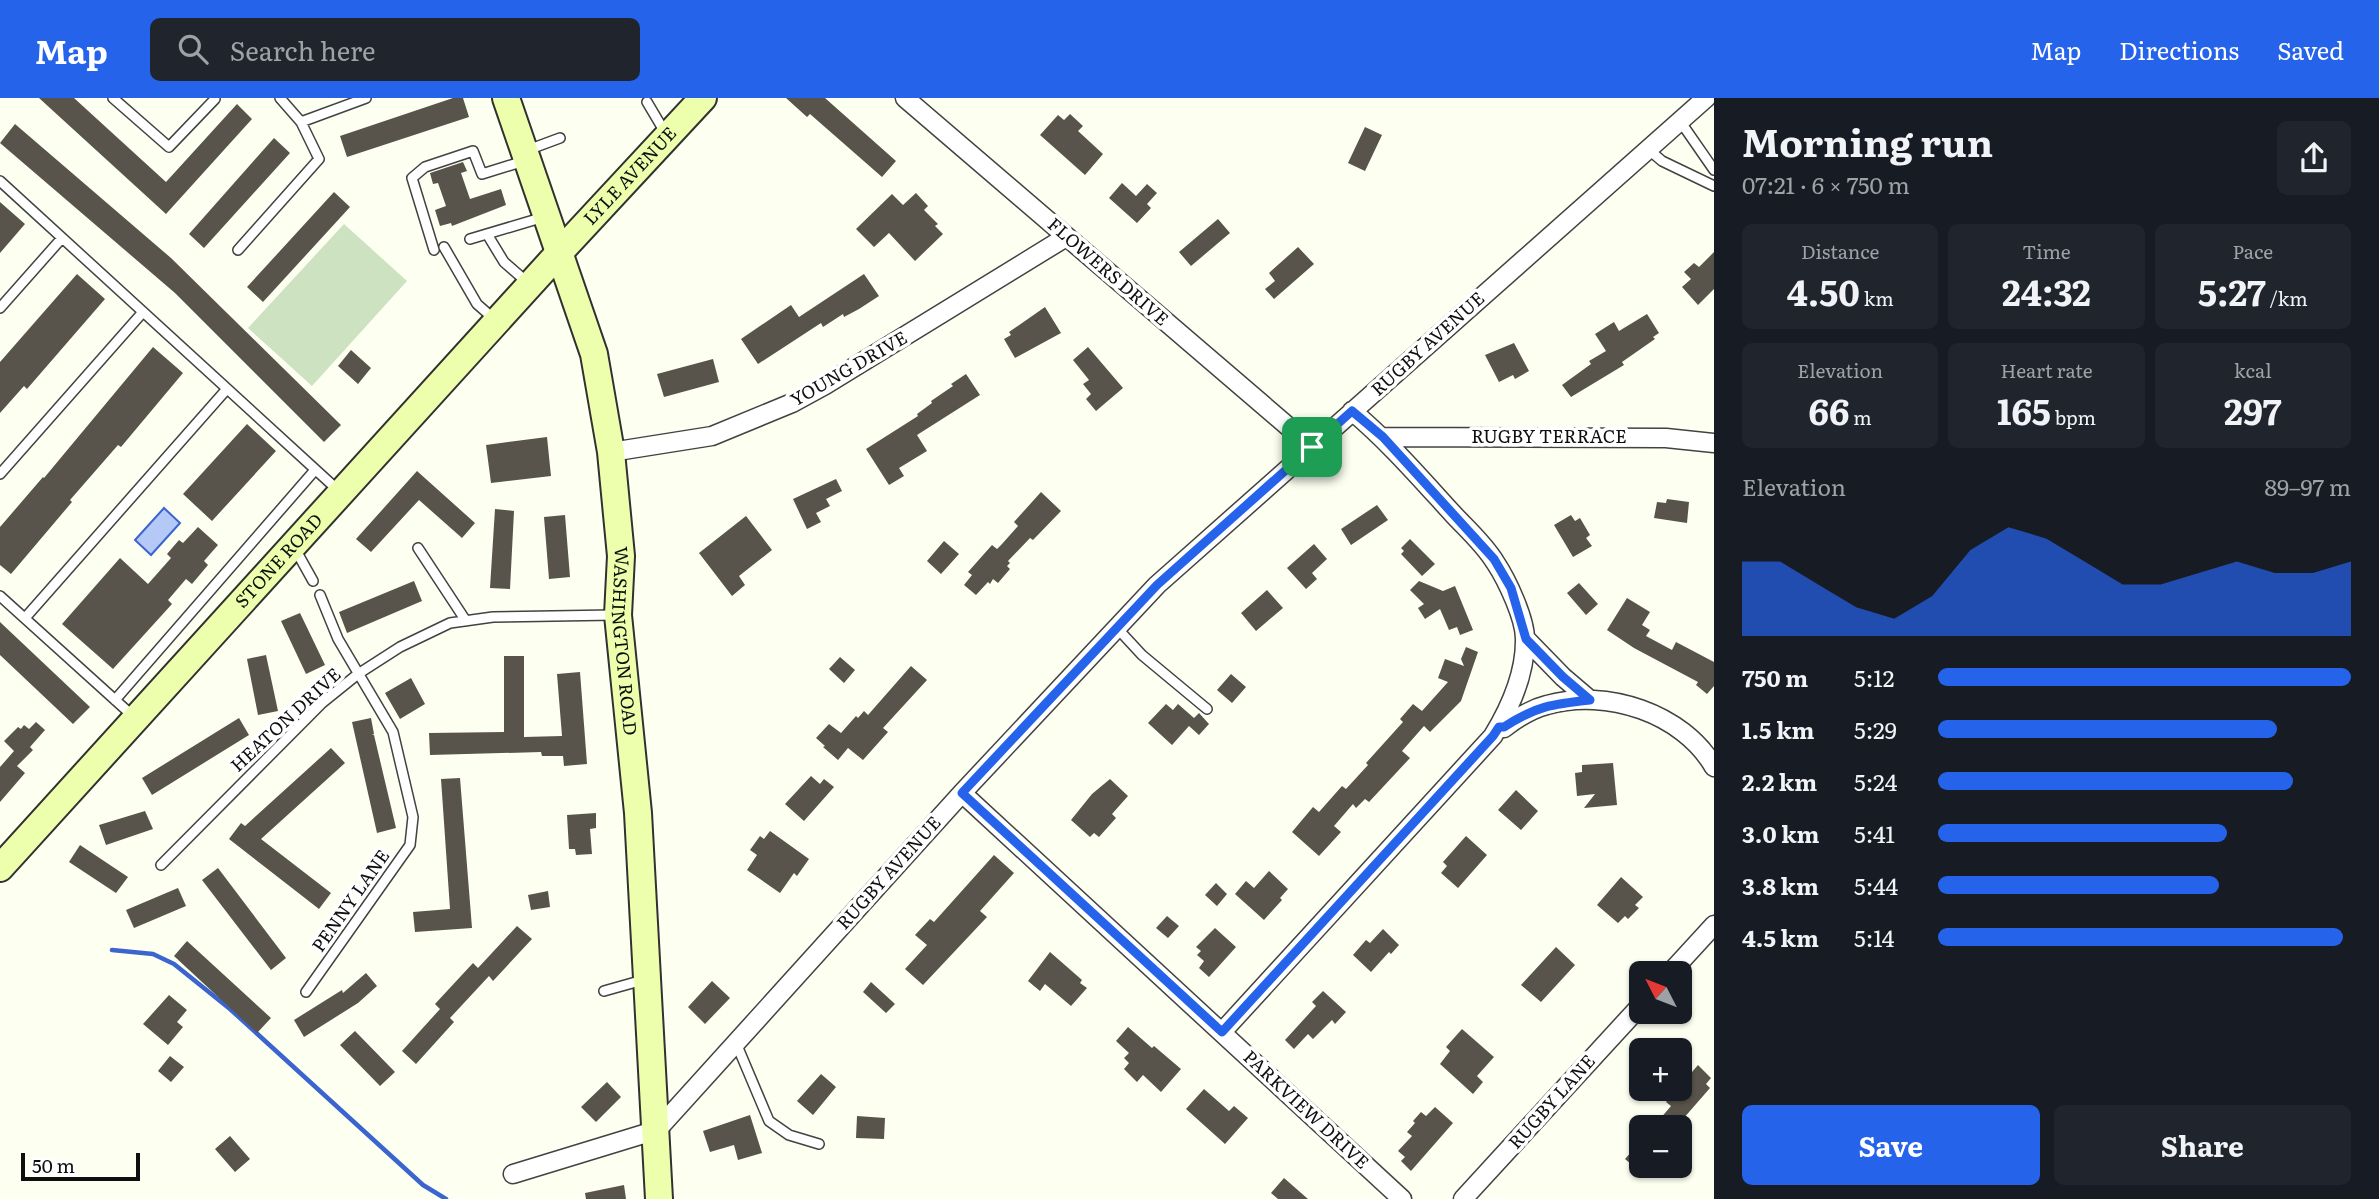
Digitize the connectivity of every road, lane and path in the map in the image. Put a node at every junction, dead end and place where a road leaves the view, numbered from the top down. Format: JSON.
{"nodes":[{"id":1,"x":113,"y":98,"type":"edge"},
{"id":2,"x":280,"y":98,"type":"edge"},
{"id":3,"x":366,"y":98,"type":"edge"},
{"id":4,"x":506,"y":98,"type":"edge"},
{"id":5,"x":703,"y":98,"type":"edge"},
{"id":6,"x":905,"y":98,"type":"edge"},
{"id":7,"x":1706,"y":98,"type":"edge"},
{"id":8,"x":215,"y":99,"type":"edge"},
{"id":9,"x":647,"y":102,"type":"dead end"},
{"id":10,"x":301,"y":121,"type":"junction"},
{"id":11,"x":1679,"y":121,"type":"junction"},
{"id":12,"x":667,"y":136,"type":"junction"},
{"id":13,"x":559,"y":138,"type":"dead end"},
{"id":14,"x":1648,"y":149,"type":"junction"},
{"id":15,"x":525,"y":156,"type":"junction"},
{"id":16,"x":1714,"y":170,"type":"edge"},
{"id":17,"x":0,"y":181,"type":"edge"},
{"id":18,"x":1714,"y":186,"type":"edge"},
{"id":19,"x":545,"y":217,"type":"junction"},
{"id":20,"x":487,"y":234,"type":"junction"},
{"id":21,"x":1066,"y":237,"type":"junction"},
{"id":22,"x":62,"y":238,"type":"junction"},
{"id":23,"x":470,"y":239,"type":"dead end"},
{"id":24,"x":444,"y":247,"type":"dead end"},
{"id":25,"x":238,"y":250,"type":"dead end"},
{"id":26,"x":434,"y":250,"type":"dead end"},
{"id":27,"x":558,"y":254,"type":"junction"},
{"id":28,"x":530,"y":284,"type":"junction"},
{"id":29,"x":0,"y":308,"type":"edge"},
{"id":30,"x":143,"y":312,"type":"junction"},
{"id":31,"x":496,"y":321,"type":"junction"},
{"id":32,"x":226,"y":390,"type":"junction"},
{"id":33,"x":1352,"y":411,"type":"junction"},
{"id":34,"x":1383,"y":437,"type":"junction"},
{"id":35,"x":1714,"y":443,"type":"edge"},
{"id":36,"x":1312,"y":447,"type":"junction"},
{"id":37,"x":611,"y":452,"type":"junction"},
{"id":38,"x":315,"y":470,"type":"junction"},
{"id":39,"x":0,"y":474,"type":"edge"},
{"id":40,"x":341,"y":493,"type":"junction"},
{"id":41,"x":293,"y":545,"type":"junction"},
{"id":42,"x":418,"y":548,"type":"dead end"},
{"id":43,"x":313,"y":582,"type":"dead end"},
{"id":44,"x":320,"y":595,"type":"dead end"},
{"id":45,"x":0,"y":596,"type":"edge"},
{"id":46,"x":618,"y":615,"type":"junction"},
{"id":47,"x":25,"y":618,"type":"junction"},
{"id":48,"x":466,"y":621,"type":"junction"},
{"id":49,"x":1117,"y":628,"type":"junction"},
{"id":50,"x":1526,"y":639,"type":"junction"},
{"id":51,"x":358,"y":674,"type":"junction"},
{"id":52,"x":115,"y":700,"type":"junction"},
{"id":53,"x":1590,"y":700,"type":"junction"},
{"id":54,"x":1207,"y":709,"type":"dead end"},
{"id":55,"x":136,"y":719,"type":"junction"},
{"id":56,"x":1499,"y":727,"type":"junction"},
{"id":57,"x":1714,"y":767,"type":"edge"},
{"id":58,"x":962,"y":793,"type":"junction"},
{"id":59,"x":161,"y":865,"type":"dead end"},
{"id":60,"x":0,"y":868,"type":"edge"},
{"id":61,"x":1714,"y":925,"type":"edge"},
{"id":62,"x":1681,"y":961,"type":"edge"},
{"id":63,"x":646,"y":979,"type":"junction"},
{"id":64,"x":604,"y":990,"type":"dead end"},
{"id":65,"x":306,"y":992,"type":"dead end"},
{"id":66,"x":1629,"y":1018,"type":"edge"},
{"id":67,"x":1222,"y":1032,"type":"junction"},
{"id":68,"x":736,"y":1043,"type":"junction"},
{"id":69,"x":657,"y":1130,"type":"junction"},
{"id":70,"x":819,"y":1144,"type":"dead end"},
{"id":71,"x":513,"y":1174,"type":"dead end"},
{"id":72,"x":660,"y":1199,"type":"edge"},
{"id":73,"x":1402,"y":1199,"type":"edge"},
{"id":74,"x":1464,"y":1199,"type":"edge"}],
"edges":[{"from":1,"to":8,"type":"lane"},
{"from":2,"to":10,"type":"lane"},
{"from":3,"to":10,"type":"lane"},
{"from":4,"to":15,"type":"street","name":"WASHINGTON ROAD"},
{"from":5,"to":12,"type":"street","name":"LYLE AVENUE"},
{"from":6,"to":21,"type":"street","name":"FLOWERS DRIVE"},
{"from":7,"to":11,"type":"street","name":"RUGBY AVENUE"},
{"from":9,"to":12,"type":"lane"},
{"from":10,"to":25,"type":"lane"},
{"from":11,"to":14,"type":"street","name":"RUGBY AVENUE"},
{"from":11,"to":16,"type":"lane"},
{"from":12,"to":27,"type":"street","name":"LYLE AVENUE"},
{"from":13,"to":15,"type":"lane"},
{"from":14,"to":18,"type":"lane"},
{"from":14,"to":33,"type":"street","name":"RUGBY AVENUE"},
{"from":15,"to":19,"type":"street","name":"WASHINGTON ROAD"},
{"from":15,"to":26,"type":"lane"},
{"from":17,"to":22,"type":"lane"},
{"from":19,"to":20,"type":"lane"},
{"from":19,"to":27,"type":"street","name":"WASHINGTON ROAD"},
{"from":20,"to":23,"type":"lane"},
{"from":20,"to":28,"type":"lane"},
{"from":21,"to":36,"type":"street","name":"FLOWERS DRIVE"},
{"from":21,"to":37,"type":"street","name":"YOUNG DRIVE"},
{"from":22,"to":29,"type":"lane"},
{"from":22,"to":30,"type":"lane"},
{"from":24,"to":31,"type":"lane"},
{"from":27,"to":28,"type":"street","name":"STONE ROAD"},
{"from":27,"to":37,"type":"street","name":"WASHINGTON ROAD"},
{"from":28,"to":31,"type":"street","name":"STONE ROAD"},
{"from":30,"to":32,"type":"lane"},
{"from":30,"to":39,"type":"lane"},
{"from":31,"to":40,"type":"street","name":"STONE ROAD"},
{"from":32,"to":38,"type":"lane"},
{"from":32,"to":47,"type":"lane"},
{"from":33,"to":34,"type":"street"},
{"from":33,"to":36,"type":"street","name":"RUGBY AVENUE"},
{"from":34,"to":35,"type":"street","name":"RUGBY TERRACE"},
{"from":34,"to":50,"type":"street"},
{"from":36,"to":49,"type":"street","name":"RUGBY AVENUE"},
{"from":37,"to":46,"type":"street","name":"WASHINGTON ROAD"},
{"from":38,"to":40,"type":"lane"},
{"from":38,"to":52,"type":"lane"},
{"from":40,"to":41,"type":"street","name":"STONE ROAD"},
{"from":41,"to":43,"type":"lane"},
{"from":41,"to":55,"type":"street","name":"STONE ROAD"},
{"from":42,"to":48,"type":"lane"},
{"from":44,"to":51,"type":"lane","name":"PENNY LANE"},
{"from":45,"to":47,"type":"lane"},
{"from":46,"to":48,"type":"lane","name":"HEATON DRIVE"},
{"from":46,"to":63,"type":"street","name":"WASHINGTON ROAD"},
{"from":47,"to":52,"type":"lane"},
{"from":48,"to":51,"type":"lane","name":"HEATON DRIVE"},
{"from":49,"to":54,"type":"lane"},
{"from":49,"to":58,"type":"street","name":"RUGBY AVENUE"},
{"from":50,"to":53,"type":"street"},
{"from":50,"to":56,"type":"street"},
{"from":51,"to":59,"type":"lane","name":"HEATON DRIVE"},
{"from":51,"to":65,"type":"lane","name":"PENNY LANE"},
{"from":52,"to":55,"type":"lane"},
{"from":53,"to":56,"type":"street"},
{"from":53,"to":57,"type":"street"},
{"from":55,"to":60,"type":"street","name":"STONE ROAD"},
{"from":56,"to":67,"type":"street"},
{"from":58,"to":67,"type":"street","name":"PARKVIEW DRIVE"},
{"from":58,"to":68,"type":"street","name":"RUGBY AVENUE"},
{"from":61,"to":62,"type":"street"},
{"from":63,"to":64,"type":"lane"},
{"from":63,"to":69,"type":"street","name":"WASHINGTON ROAD"},
{"from":66,"to":74,"type":"street","name":"RUGBY LANE"},
{"from":67,"to":73,"type":"street","name":"PARKVIEW DRIVE"},
{"from":68,"to":69,"type":"street","name":"RUGBY AVENUE"},
{"from":68,"to":70,"type":"lane"},
{"from":69,"to":71,"type":"street"},
{"from":69,"to":72,"type":"street","name":"WASHINGTON ROAD"}]}
